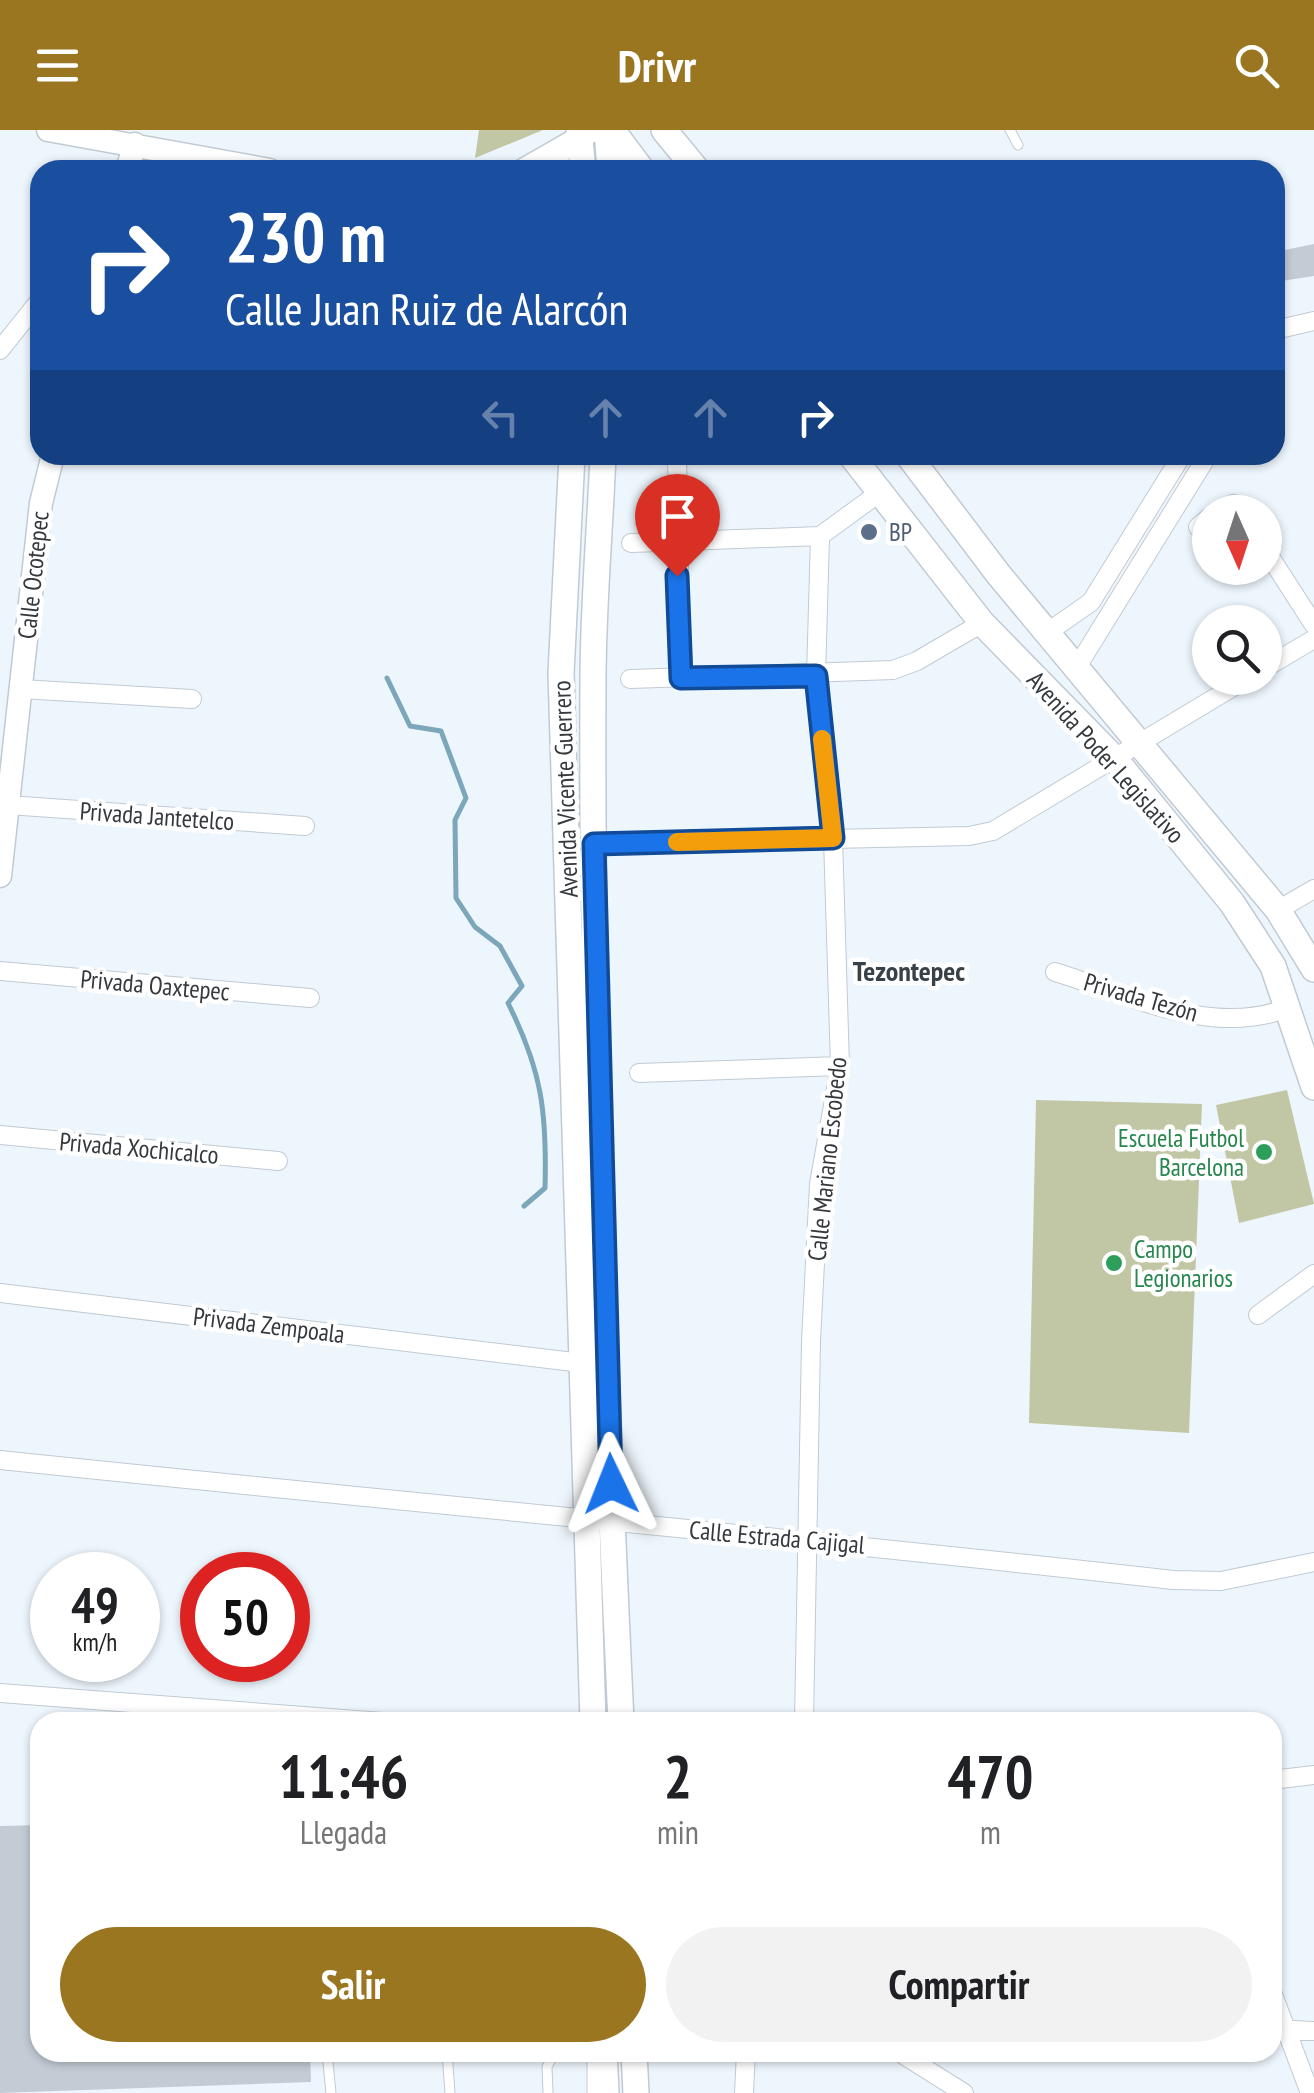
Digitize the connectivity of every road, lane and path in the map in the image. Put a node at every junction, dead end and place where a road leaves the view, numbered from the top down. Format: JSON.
{"nodes":[{"id":1,"x":48,"y":130,"type":"edge"},
{"id":2,"x":609,"y":130,"type":"edge"},
{"id":3,"x":664,"y":130,"type":"edge"},
{"id":4,"x":1010,"y":130,"type":"edge"},
{"id":5,"x":136,"y":137,"type":"edge"},
{"id":6,"x":574,"y":144,"type":"edge"},
{"id":7,"x":1018,"y":145,"type":"dead end"},
{"id":8,"x":229,"y":160,"type":"edge"},
{"id":9,"x":543,"y":160,"type":"edge"},
{"id":10,"x":610,"y":160,"type":"edge"},
{"id":11,"x":634,"y":160,"type":"edge"},
{"id":12,"x":686,"y":160,"type":"edge"},
{"id":13,"x":30,"y":312,"type":"edge"},
{"id":14,"x":1314,"y":321,"type":"edge"},
{"id":15,"x":1285,"y":328,"type":"edge"},
{"id":16,"x":0,"y":350,"type":"edge"},
{"id":17,"x":50,"y":465,"type":"edge"},
{"id":18,"x":571,"y":465,"type":"edge"},
{"id":19,"x":603,"y":465,"type":"edge"},
{"id":20,"x":677,"y":465,"type":"edge"},
{"id":21,"x":858,"y":465,"type":"edge"},
{"id":22,"x":915,"y":465,"type":"edge"},
{"id":23,"x":1176,"y":465,"type":"edge"},
{"id":24,"x":1202,"y":465,"type":"edge"},
{"id":25,"x":879,"y":493,"type":"junction"},
{"id":26,"x":820,"y":536,"type":"junction"},
{"id":27,"x":676,"y":542,"type":"junction"},
{"id":28,"x":630,"y":543,"type":"dead end"},
{"id":29,"x":1282,"y":575,"type":"edge"},
{"id":30,"x":982,"y":623,"type":"junction"},
{"id":31,"x":1314,"y":625,"type":"edge"},
{"id":32,"x":1048,"y":632,"type":"junction"},
{"id":33,"x":1314,"y":640,"type":"edge"},
{"id":34,"x":1282,"y":658,"type":"edge"},
{"id":35,"x":1077,"y":667,"type":"junction"},
{"id":36,"x":816,"y":676,"type":"junction"},
{"id":37,"x":681,"y":678,"type":"junction"},
{"id":38,"x":630,"y":680,"type":"dead end"},
{"id":39,"x":21,"y":689,"type":"junction"},
{"id":40,"x":1218,"y":695,"type":"edge"},
{"id":41,"x":192,"y":699,"type":"dead end"},
{"id":42,"x":1138,"y":741,"type":"junction"},
{"id":43,"x":1114,"y":758,"type":"junction"},
{"id":44,"x":8,"y":805,"type":"junction"},
{"id":45,"x":306,"y":826,"type":"dead end"},
{"id":46,"x":833,"y":838,"type":"junction"},
{"id":47,"x":594,"y":844,"type":"junction"},
{"id":48,"x":2,"y":849,"type":"edge"},
{"id":49,"x":0,"y":876,"type":"edge"},
{"id":50,"x":1314,"y":889,"type":"edge"},
{"id":51,"x":1278,"y":910,"type":"junction"},
{"id":52,"x":1314,"y":968,"type":"edge"},
{"id":53,"x":0,"y":971,"type":"edge"},
{"id":54,"x":1055,"y":972,"type":"dead end"},
{"id":55,"x":310,"y":998,"type":"dead end"},
{"id":56,"x":1288,"y":1008,"type":"junction"},
{"id":57,"x":840,"y":1066,"type":"junction"},
{"id":58,"x":639,"y":1074,"type":"dead end"},
{"id":59,"x":1314,"y":1087,"type":"edge"},
{"id":60,"x":0,"y":1135,"type":"edge"},
{"id":61,"x":278,"y":1161,"type":"dead end"},
{"id":62,"x":1314,"y":1274,"type":"edge"},
{"id":63,"x":0,"y":1294,"type":"edge"},
{"id":64,"x":1258,"y":1314,"type":"dead end"},
{"id":65,"x":581,"y":1363,"type":"junction"},
{"id":66,"x":608,"y":1364,"type":"junction"},
{"id":67,"x":0,"y":1460,"type":"edge"},
{"id":68,"x":599,"y":1522,"type":"junction"},
{"id":69,"x":809,"y":1538,"type":"junction"},
{"id":70,"x":1314,"y":1562,"type":"edge"},
{"id":71,"x":0,"y":1693,"type":"edge"},
{"id":72,"x":251,"y":1712,"type":"edge"},
{"id":73,"x":593,"y":1712,"type":"edge"},
{"id":74,"x":621,"y":1712,"type":"edge"},
{"id":75,"x":804,"y":1712,"type":"edge"},
{"id":76,"x":1314,"y":1774,"type":"edge"},
{"id":77,"x":1282,"y":1779,"type":"edge"},
{"id":78,"x":1282,"y":2029,"type":"edge"},
{"id":79,"x":1314,"y":2031,"type":"edge"},
{"id":80,"x":1282,"y":2033,"type":"edge"},
{"id":81,"x":328,"y":2062,"type":"edge"},
{"id":82,"x":448,"y":2062,"type":"edge"},
{"id":83,"x":550,"y":2062,"type":"edge"},
{"id":84,"x":592,"y":2062,"type":"edge"},
{"id":85,"x":604,"y":2062,"type":"edge"},
{"id":86,"x":634,"y":2062,"type":"edge"},
{"id":87,"x":746,"y":2062,"type":"edge"},
{"id":88,"x":914,"y":2062,"type":"edge"},
{"id":89,"x":331,"y":2093,"type":"edge"},
{"id":90,"x":450,"y":2093,"type":"edge"},
{"id":91,"x":548,"y":2093,"type":"edge"},
{"id":92,"x":592,"y":2093,"type":"edge"},
{"id":93,"x":606,"y":2093,"type":"edge"},
{"id":94,"x":636,"y":2093,"type":"edge"},
{"id":95,"x":744,"y":2093,"type":"edge"},
{"id":96,"x":964,"y":2093,"type":"edge"},
{"id":97,"x":1310,"y":2093,"type":"edge"}],
"edges":[{"from":1,"to":5,"type":"street"},
{"from":2,"to":10,"type":"main road"},
{"from":2,"to":11,"type":"main road"},
{"from":3,"to":12,"type":"main road"},
{"from":4,"to":7,"type":"lane"},
{"from":5,"to":8,"type":"street"},
{"from":6,"to":9,"type":"street"},
{"from":13,"to":16,"type":"street"},
{"from":14,"to":15,"type":"street"},
{"from":17,"to":39,"type":"street","name":"Calle Ocotepec"},
{"from":18,"to":65,"type":"main road","name":"Avenida Vicente Guerrero"},
{"from":19,"to":47,"type":"main road","name":"Avenida Vicente Guerrero"},
{"from":20,"to":27,"type":"street"},
{"from":21,"to":25,"type":"main road","name":"Avenida Poder Legislativo"},
{"from":22,"to":32,"type":"main road","name":"Avenida Poder Legislativo"},
{"from":23,"to":32,"type":"street"},
{"from":24,"to":35,"type":"street"},
{"from":25,"to":26,"type":"street"},
{"from":25,"to":30,"type":"main road","name":"Avenida Poder Legislativo"},
{"from":26,"to":27,"type":"street"},
{"from":26,"to":36,"type":"street","name":"Calle Mariano Escobedo"},
{"from":27,"to":28,"type":"street"},
{"from":27,"to":37,"type":"street"},
{"from":29,"to":31,"type":"street"},
{"from":30,"to":36,"type":"street"},
{"from":30,"to":43,"type":"main road","name":"Avenida Poder Legislativo"},
{"from":32,"to":35,"type":"main road","name":"Avenida Poder Legislativo"},
{"from":33,"to":34,"type":"street"},
{"from":35,"to":42,"type":"main road","name":"Avenida Poder Legislativo"},
{"from":36,"to":37,"type":"street"},
{"from":36,"to":46,"type":"street","name":"Calle Mariano Escobedo"},
{"from":37,"to":38,"type":"street"},
{"from":39,"to":41,"type":"street"},
{"from":39,"to":44,"type":"street","name":"Calle Ocotepec"},
{"from":40,"to":42,"type":"street"},
{"from":42,"to":43,"type":"street"},
{"from":42,"to":51,"type":"main road","name":"Avenida Poder Legislativo"},
{"from":43,"to":46,"type":"street"},
{"from":43,"to":56,"type":"main road","name":"Avenida Poder Legislativo"},
{"from":44,"to":45,"type":"street","name":"Privada Jantetelco"},
{"from":44,"to":48,"type":"street","name":"Calle Ocotepec"},
{"from":46,"to":47,"type":"street"},
{"from":46,"to":57,"type":"street","name":"Calle Mariano Escobedo"},
{"from":47,"to":66,"type":"main road","name":"Avenida Vicente Guerrero"},
{"from":48,"to":49,"type":"street","name":"Calle Ocotepec"},
{"from":50,"to":51,"type":"street"},
{"from":51,"to":52,"type":"main road","name":"Avenida Poder Legislativo"},
{"from":53,"to":55,"type":"street","name":"Privada Oaxtepec"},
{"from":54,"to":56,"type":"street","name":"Privada Tezón"},
{"from":56,"to":59,"type":"main road","name":"Avenida Poder Legislativo"},
{"from":57,"to":58,"type":"street"},
{"from":57,"to":69,"type":"street","name":"Calle Mariano Escobedo"},
{"from":60,"to":61,"type":"street","name":"Privada Xochicalco"},
{"from":62,"to":64,"type":"street"},
{"from":63,"to":65,"type":"street","name":"Privada Zempoala"},
{"from":65,"to":66,"type":"street","name":"Privada Zempoala"},
{"from":65,"to":68,"type":"main road","name":"Avenida Vicente Guerrero"},
{"from":66,"to":68,"type":"main road","name":"Avenida Vicente Guerrero"},
{"from":67,"to":68,"type":"street","name":"Calle Estrada Cajigal"},
{"from":68,"to":69,"type":"street","name":"Calle Estrada Cajigal"},
{"from":68,"to":73,"type":"main road","name":"Avenida Vicente Guerrero"},
{"from":68,"to":74,"type":"main road","name":"Avenida Vicente Guerrero"},
{"from":69,"to":70,"type":"street","name":"Calle Estrada Cajigal"},
{"from":69,"to":75,"type":"street","name":"Calle Mariano Escobedo"},
{"from":71,"to":72,"type":"street"},
{"from":76,"to":77,"type":"street"},
{"from":78,"to":79,"type":"street"},
{"from":80,"to":97,"type":"street"},
{"from":81,"to":89,"type":"lane"},
{"from":82,"to":90,"type":"lane"},
{"from":83,"to":91,"type":"lane"},
{"from":84,"to":92,"type":"lane"},
{"from":85,"to":93,"type":"main road"},
{"from":86,"to":94,"type":"main road"},
{"from":87,"to":95,"type":"street"},
{"from":88,"to":96,"type":"street"}]}
